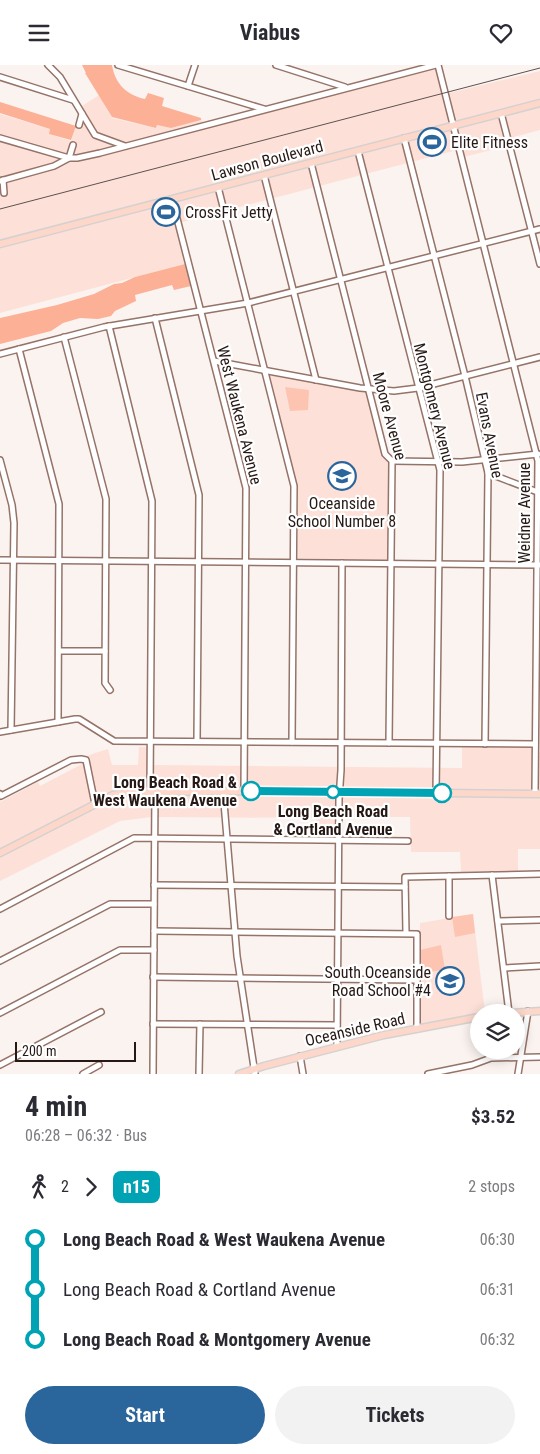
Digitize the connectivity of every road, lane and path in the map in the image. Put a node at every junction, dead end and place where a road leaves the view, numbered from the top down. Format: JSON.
{"nodes":[{"id":1,"x":48,"y":65,"type":"edge"},
{"id":2,"x":118,"y":65,"type":"edge"},
{"id":3,"x":195,"y":65,"type":"edge"},
{"id":4,"x":276,"y":65,"type":"edge"},
{"id":5,"x":437,"y":65,"type":"edge"},
{"id":6,"x":0,"y":77,"type":"edge"},
{"id":7,"x":188,"y":86,"type":"junction"},
{"id":8,"x":345,"y":87,"type":"junction"},
{"id":9,"x":74,"y":100,"type":"junction"},
{"id":10,"x":540,"y":103,"type":"edge"},
{"id":11,"x":265,"y":110,"type":"junction"},
{"id":12,"x":501,"y":113,"type":"junction"},
{"id":13,"x":82,"y":114,"type":"junction"},
{"id":14,"x":79,"y":125,"type":"dead end"},
{"id":15,"x":453,"y":126,"type":"junction"},
{"id":16,"x":404,"y":138,"type":"junction"},
{"id":17,"x":0,"y":139,"type":"edge"},
{"id":18,"x":73,"y":145,"type":"dead end"},
{"id":19,"x":126,"y":146,"type":"junction"},
{"id":20,"x":358,"y":151,"type":"junction"},
{"id":21,"x":69,"y":158,"type":"junction"},
{"id":22,"x":311,"y":163,"type":"junction"},
{"id":23,"x":264,"y":175,"type":"junction"},
{"id":24,"x":2,"y":180,"type":"edge"},
{"id":25,"x":218,"y":187,"type":"junction"},
{"id":26,"x":4,"y":193,"type":"dead end"},
{"id":27,"x":172,"y":199,"type":"junction"},
{"id":28,"x":540,"y":229,"type":"edge"},
{"id":29,"x":532,"y":231,"type":"junction"},
{"id":30,"x":0,"y":244,"type":"edge"},
{"id":31,"x":483,"y":244,"type":"junction"},
{"id":32,"x":435,"y":256,"type":"junction"},
{"id":33,"x":540,"y":264,"type":"edge"},
{"id":34,"x":388,"y":268,"type":"junction"},
{"id":35,"x":341,"y":280,"type":"junction"},
{"id":36,"x":294,"y":291,"type":"junction"},
{"id":37,"x":248,"y":303,"type":"junction"},
{"id":38,"x":201,"y":310,"type":"junction"},
{"id":39,"x":155,"y":318,"type":"junction"},
{"id":40,"x":109,"y":326,"type":"junction"},
{"id":41,"x":64,"y":337,"type":"junction"},
{"id":42,"x":19,"y":349,"type":"junction"},
{"id":43,"x":0,"y":354,"type":"edge"},
{"id":44,"x":540,"y":357,"type":"edge"},
{"id":45,"x":214,"y":361,"type":"junction"},
{"id":46,"x":514,"y":364,"type":"junction"},
{"id":47,"x":264,"y":370,"type":"junction"},
{"id":48,"x":465,"y":376,"type":"junction"},
{"id":49,"x":316,"y":379,"type":"junction"},
{"id":50,"x":418,"y":388,"type":"junction"},
{"id":51,"x":369,"y":389,"type":"junction"},
{"id":52,"x":538,"y":454,"type":"edge"},
{"id":53,"x":0,"y":460,"type":"edge"},
{"id":54,"x":392,"y":461,"type":"junction"},
{"id":55,"x":485,"y":461,"type":"junction"},
{"id":56,"x":437,"y":462,"type":"junction"},
{"id":57,"x":488,"y":473,"type":"junction"},
{"id":58,"x":539,"y":493,"type":"edge"},
{"id":59,"x":0,"y":560,"type":"edge"},
{"id":60,"x":13,"y":560,"type":"junction"},
{"id":61,"x":60,"y":560,"type":"junction"},
{"id":62,"x":106,"y":561,"type":"junction"},
{"id":63,"x":152,"y":561,"type":"junction"},
{"id":64,"x":199,"y":562,"type":"junction"},
{"id":65,"x":246,"y":562,"type":"junction"},
{"id":66,"x":294,"y":563,"type":"junction"},
{"id":67,"x":342,"y":563,"type":"junction"},
{"id":68,"x":390,"y":563,"type":"junction"},
{"id":69,"x":439,"y":564,"type":"junction"},
{"id":70,"x":487,"y":565,"type":"junction"},
{"id":71,"x":539,"y":565,"type":"edge"},
{"id":72,"x":59,"y":651,"type":"junction"},
{"id":73,"x":105,"y":651,"type":"junction"},
{"id":74,"x":538,"y":677,"type":"edge"},
{"id":75,"x":110,"y":690,"type":"dead end"},
{"id":76,"x":58,"y":722,"type":"junction"},
{"id":77,"x":11,"y":730,"type":"junction"},
{"id":78,"x":0,"y":732,"type":"edge"},
{"id":79,"x":150,"y":741,"type":"junction"},
{"id":80,"x":197,"y":741,"type":"junction"},
{"id":81,"x":244,"y":742,"type":"junction"},
{"id":82,"x":292,"y":742,"type":"junction"},
{"id":83,"x":341,"y":743,"type":"junction"},
{"id":84,"x":389,"y":743,"type":"junction"},
{"id":85,"x":437,"y":744,"type":"junction"},
{"id":86,"x":485,"y":744,"type":"junction"},
{"id":87,"x":535,"y":745,"type":"junction"},
{"id":88,"x":152,"y":791,"type":"junction"},
{"id":89,"x":223,"y":791,"type":"junction"},
{"id":90,"x":244,"y":791,"type":"junction"},
{"id":91,"x":339,"y":792,"type":"junction"},
{"id":92,"x":436,"y":793,"type":"junction"},
{"id":93,"x":0,"y":794,"type":"edge"},
{"id":94,"x":537,"y":794,"type":"edge"},
{"id":95,"x":95,"y":804,"type":"junction"},
{"id":96,"x":155,"y":838,"type":"junction"},
{"id":97,"x":226,"y":839,"type":"junction"},
{"id":98,"x":339,"y":840,"type":"junction"},
{"id":99,"x":408,"y":841,"type":"dead end"},
{"id":100,"x":0,"y":853,"type":"edge"},
{"id":101,"x":540,"y":874,"type":"edge"},
{"id":102,"x":492,"y":875,"type":"junction"},
{"id":103,"x":449,"y":876,"type":"junction"},
{"id":104,"x":154,"y":885,"type":"junction"},
{"id":105,"x":230,"y":885,"type":"junction"},
{"id":106,"x":338,"y":886,"type":"junction"},
{"id":107,"x":405,"y":887,"type":"junction"},
{"id":108,"x":154,"y":904,"type":"junction"},
{"id":109,"x":0,"y":909,"type":"edge"},
{"id":110,"x":449,"y":916,"type":"dead end"},
{"id":111,"x":540,"y":920,"type":"edge"},
{"id":112,"x":498,"y":921,"type":"junction"},
{"id":113,"x":154,"y":931,"type":"junction"},
{"id":114,"x":235,"y":932,"type":"junction"},
{"id":115,"x":338,"y":933,"type":"junction"},
{"id":116,"x":406,"y":933,"type":"junction"},
{"id":117,"x":154,"y":950,"type":"junction"},
{"id":118,"x":0,"y":961,"type":"edge"},
{"id":119,"x":504,"y":967,"type":"junction"},
{"id":120,"x":540,"y":967,"type":"edge"},
{"id":121,"x":154,"y":977,"type":"junction"},
{"id":122,"x":240,"y":978,"type":"junction"},
{"id":123,"x":337,"y":979,"type":"junction"},
{"id":124,"x":417,"y":980,"type":"junction"},
{"id":125,"x":509,"y":1004,"type":"edge"},
{"id":126,"x":525,"y":1011,"type":"edge"},
{"id":127,"x":528,"y":1011,"type":"junction"},
{"id":128,"x":540,"y":1011,"type":"edge"},
{"id":129,"x":101,"y":1012,"type":"dead end"},
{"id":130,"x":0,"y":1013,"type":"edge"},
{"id":131,"x":470,"y":1019,"type":"edge"},
{"id":132,"x":153,"y":1024,"type":"junction"},
{"id":133,"x":200,"y":1024,"type":"junction"},
{"id":134,"x":248,"y":1025,"type":"junction"},
{"id":135,"x":337,"y":1025,"type":"junction"},
{"id":136,"x":417,"y":1029,"type":"junction"},
{"id":137,"x":525,"y":1031,"type":"edge"},
{"id":138,"x":336,"y":1046,"type":"junction"},
{"id":139,"x":300,"y":1056,"type":"junction"},
{"id":140,"x":525,"y":1057,"type":"edge"},
{"id":141,"x":540,"y":1057,"type":"edge"},
{"id":142,"x":488,"y":1059,"type":"edge"},
{"id":143,"x":521,"y":1059,"type":"edge"},
{"id":144,"x":0,"y":1065,"type":"edge"},
{"id":145,"x":99,"y":1065,"type":"dead end"},
{"id":146,"x":463,"y":1067,"type":"junction"},
{"id":147,"x":254,"y":1072,"type":"edge"},
{"id":148,"x":83,"y":1074,"type":"edge"},
{"id":149,"x":153,"y":1074,"type":"edge"},
{"id":150,"x":199,"y":1074,"type":"edge"},
{"id":151,"x":240,"y":1074,"type":"edge"},
{"id":152,"x":303,"y":1074,"type":"edge"},
{"id":153,"x":428,"y":1074,"type":"edge"},
{"id":154,"x":465,"y":1074,"type":"edge"},
{"id":155,"x":518,"y":1074,"type":"edge"}],
"edges":[{"from":1,"to":9,"type":"street"},
{"from":2,"to":7,"type":"street"},
{"from":3,"to":7,"type":"street"},
{"from":4,"to":8,"type":"street"},
{"from":5,"to":8,"type":"street"},
{"from":5,"to":15,"type":"street","name":"Weidner Avenue"},
{"from":6,"to":9,"type":"street"},
{"from":7,"to":11,"type":"street"},
{"from":8,"to":11,"type":"street"},
{"from":9,"to":13,"type":"street"},
{"from":10,"to":12,"type":"main road","name":"Lawson Boulevard"},
{"from":11,"to":19,"type":"street"},
{"from":12,"to":15,"type":"main road","name":"Lawson Boulevard"},
{"from":12,"to":29,"type":"street"},
{"from":13,"to":14,"type":"street"},
{"from":13,"to":19,"type":"street"},
{"from":15,"to":16,"type":"main road","name":"Lawson Boulevard"},
{"from":15,"to":31,"type":"street","name":"Weidner Avenue"},
{"from":16,"to":20,"type":"main road","name":"Lawson Boulevard"},
{"from":16,"to":32,"type":"street","name":"Evans Avenue"},
{"from":17,"to":21,"type":"street"},
{"from":18,"to":21,"type":"street"},
{"from":19,"to":21,"type":"street"},
{"from":20,"to":22,"type":"main road","name":"Lawson Boulevard"},
{"from":20,"to":34,"type":"street","name":"Montgomery Avenue"},
{"from":21,"to":24,"type":"street"},
{"from":22,"to":23,"type":"main road","name":"Lawson Boulevard"},
{"from":22,"to":35,"type":"street","name":"Moore Avenue"},
{"from":23,"to":25,"type":"main road","name":"Lawson Boulevard"},
{"from":23,"to":36,"type":"street"},
{"from":24,"to":26,"type":"street"},
{"from":25,"to":27,"type":"main road","name":"Lawson Boulevard"},
{"from":25,"to":37,"type":"street"},
{"from":27,"to":30,"type":"main road","name":"Lawson Boulevard"},
{"from":27,"to":38,"type":"street","name":"West Waukena Avenue"},
{"from":28,"to":29,"type":"street"},
{"from":29,"to":31,"type":"street"},
{"from":29,"to":33,"type":"street"},
{"from":31,"to":32,"type":"street"},
{"from":31,"to":46,"type":"street","name":"Weidner Avenue"},
{"from":32,"to":34,"type":"street"},
{"from":32,"to":48,"type":"street","name":"Evans Avenue"},
{"from":34,"to":35,"type":"street"},
{"from":34,"to":50,"type":"street","name":"Montgomery Avenue"},
{"from":35,"to":36,"type":"street"},
{"from":35,"to":51,"type":"street","name":"Moore Avenue"},
{"from":36,"to":37,"type":"street"},
{"from":36,"to":49,"type":"street"},
{"from":37,"to":38,"type":"street"},
{"from":37,"to":47,"type":"street"},
{"from":38,"to":39,"type":"street"},
{"from":38,"to":45,"type":"street","name":"West Waukena Avenue"},
{"from":39,"to":40,"type":"street"},
{"from":39,"to":64,"type":"street"},
{"from":40,"to":41,"type":"street"},
{"from":40,"to":63,"type":"street"},
{"from":41,"to":42,"type":"street"},
{"from":41,"to":62,"type":"street"},
{"from":42,"to":43,"type":"street"},
{"from":42,"to":61,"type":"street"},
{"from":44,"to":46,"type":"street"},
{"from":45,"to":47,"type":"street"},
{"from":45,"to":65,"type":"street","name":"West Waukena Avenue"},
{"from":46,"to":48,"type":"street"},
{"from":46,"to":52,"type":"street","name":"Weidner Avenue"},
{"from":47,"to":49,"type":"street"},
{"from":47,"to":66,"type":"street"},
{"from":48,"to":50,"type":"street"},
{"from":48,"to":55,"type":"street","name":"Evans Avenue"},
{"from":49,"to":51,"type":"street"},
{"from":50,"to":51,"type":"street"},
{"from":50,"to":56,"type":"street","name":"Montgomery Avenue"},
{"from":51,"to":54,"type":"street","name":"Moore Avenue"},
{"from":52,"to":55,"type":"street"},
{"from":52,"to":58,"type":"street","name":"Weidner Avenue"},
{"from":53,"to":60,"type":"street"},
{"from":54,"to":56,"type":"street"},
{"from":54,"to":68,"type":"street","name":"Moore Avenue"},
{"from":55,"to":56,"type":"street"},
{"from":55,"to":57,"type":"street","name":"Evans Avenue"},
{"from":56,"to":69,"type":"street","name":"Montgomery Avenue"},
{"from":57,"to":58,"type":"street"},
{"from":57,"to":70,"type":"street","name":"Evans Avenue"},
{"from":58,"to":71,"type":"street","name":"Weidner Avenue"},
{"from":59,"to":60,"type":"street"},
{"from":60,"to":61,"type":"street"},
{"from":60,"to":77,"type":"street"},
{"from":61,"to":62,"type":"street"},
{"from":61,"to":72,"type":"street"},
{"from":62,"to":63,"type":"street"},
{"from":62,"to":73,"type":"street"},
{"from":63,"to":64,"type":"street"},
{"from":63,"to":79,"type":"street"},
{"from":64,"to":65,"type":"street"},
{"from":64,"to":80,"type":"street"},
{"from":65,"to":66,"type":"street"},
{"from":65,"to":81,"type":"street","name":"West Waukena Avenue"},
{"from":66,"to":67,"type":"street"},
{"from":66,"to":82,"type":"street"},
{"from":67,"to":68,"type":"street"},
{"from":67,"to":83,"type":"street"},
{"from":68,"to":69,"type":"street"},
{"from":68,"to":84,"type":"street","name":"Moore Avenue"},
{"from":69,"to":70,"type":"street"},
{"from":69,"to":85,"type":"street","name":"Montgomery Avenue"},
{"from":70,"to":71,"type":"street"},
{"from":70,"to":86,"type":"street","name":"Evans Avenue"},
{"from":71,"to":74,"type":"street","name":"Weidner Avenue"},
{"from":72,"to":73,"type":"street"},
{"from":72,"to":76,"type":"street"},
{"from":73,"to":75,"type":"street"},
{"from":74,"to":87,"type":"street","name":"Weidner Avenue"},
{"from":76,"to":77,"type":"street"},
{"from":76,"to":79,"type":"street"},
{"from":77,"to":78,"type":"street"},
{"from":79,"to":80,"type":"street"},
{"from":79,"to":88,"type":"street"},
{"from":80,"to":81,"type":"street"},
{"from":81,"to":82,"type":"street"},
{"from":81,"to":90,"type":"street","name":"West Waukena Avenue"},
{"from":82,"to":83,"type":"street"},
{"from":83,"to":84,"type":"street"},
{"from":83,"to":91,"type":"street"},
{"from":84,"to":85,"type":"street"},
{"from":85,"to":86,"type":"street"},
{"from":85,"to":92,"type":"street","name":"Montgomery Avenue"},
{"from":86,"to":87,"type":"street"},
{"from":87,"to":94,"type":"street","name":"Weidner Avenue"},
{"from":88,"to":89,"type":"main road"},
{"from":88,"to":95,"type":"main road"},
{"from":88,"to":96,"type":"street"},
{"from":89,"to":90,"type":"main road"},
{"from":89,"to":97,"type":"street"},
{"from":90,"to":91,"type":"main road"},
{"from":91,"to":92,"type":"main road"},
{"from":91,"to":98,"type":"street"},
{"from":92,"to":94,"type":"main road"},
{"from":93,"to":95,"type":"street"},
{"from":95,"to":100,"type":"main road"},
{"from":96,"to":97,"type":"street"},
{"from":96,"to":104,"type":"street"},
{"from":96,"to":109,"type":"street"},
{"from":97,"to":98,"type":"street"},
{"from":97,"to":105,"type":"street"},
{"from":98,"to":99,"type":"street"},
{"from":98,"to":106,"type":"street"},
{"from":101,"to":102,"type":"street"},
{"from":102,"to":103,"type":"street"},
{"from":102,"to":112,"type":"street"},
{"from":103,"to":107,"type":"street"},
{"from":103,"to":110,"type":"street"},
{"from":104,"to":105,"type":"street"},
{"from":104,"to":108,"type":"street"},
{"from":105,"to":106,"type":"street"},
{"from":105,"to":114,"type":"street"},
{"from":106,"to":107,"type":"street"},
{"from":106,"to":115,"type":"street"},
{"from":107,"to":116,"type":"street"},
{"from":108,"to":113,"type":"street"},
{"from":108,"to":118,"type":"street"},
{"from":111,"to":112,"type":"street"},
{"from":112,"to":119,"type":"street"},
{"from":113,"to":114,"type":"street"},
{"from":113,"to":117,"type":"street"},
{"from":114,"to":115,"type":"street"},
{"from":114,"to":122,"type":"street"},
{"from":115,"to":116,"type":"street"},
{"from":115,"to":123,"type":"street"},
{"from":116,"to":124,"type":"street"},
{"from":117,"to":121,"type":"street"},
{"from":117,"to":130,"type":"street"},
{"from":119,"to":120,"type":"street"},
{"from":119,"to":125,"type":"street"},
{"from":121,"to":122,"type":"street"},
{"from":121,"to":132,"type":"street"},
{"from":122,"to":123,"type":"street"},
{"from":122,"to":134,"type":"street"},
{"from":123,"to":124,"type":"street"},
{"from":123,"to":135,"type":"street"},
{"from":124,"to":136,"type":"street"},
{"from":126,"to":127,"type":"main road"},
{"from":127,"to":128,"type":"main road"},
{"from":127,"to":137,"type":"street"},
{"from":129,"to":144,"type":"street"},
{"from":131,"to":136,"type":"main road","name":"Oceanside Road"},
{"from":132,"to":133,"type":"street"},
{"from":132,"to":149,"type":"street"},
{"from":133,"to":134,"type":"street"},
{"from":133,"to":150,"type":"street"},
{"from":134,"to":135,"type":"street"},
{"from":134,"to":147,"type":"street"},
{"from":135,"to":138,"type":"street"},
{"from":136,"to":138,"type":"main road","name":"Oceanside Road"},
{"from":138,"to":139,"type":"main road","name":"Oceanside Road"},
{"from":139,"to":147,"type":"main road","name":"Oceanside Road"},
{"from":139,"to":152,"type":"street"},
{"from":140,"to":141,"type":"street"},
{"from":142,"to":146,"type":"street"},
{"from":143,"to":155,"type":"street"},
{"from":145,"to":148,"type":"street"},
{"from":146,"to":153,"type":"street"},
{"from":146,"to":154,"type":"street"},
{"from":147,"to":151,"type":"main road","name":"Oceanside Road"}]}
